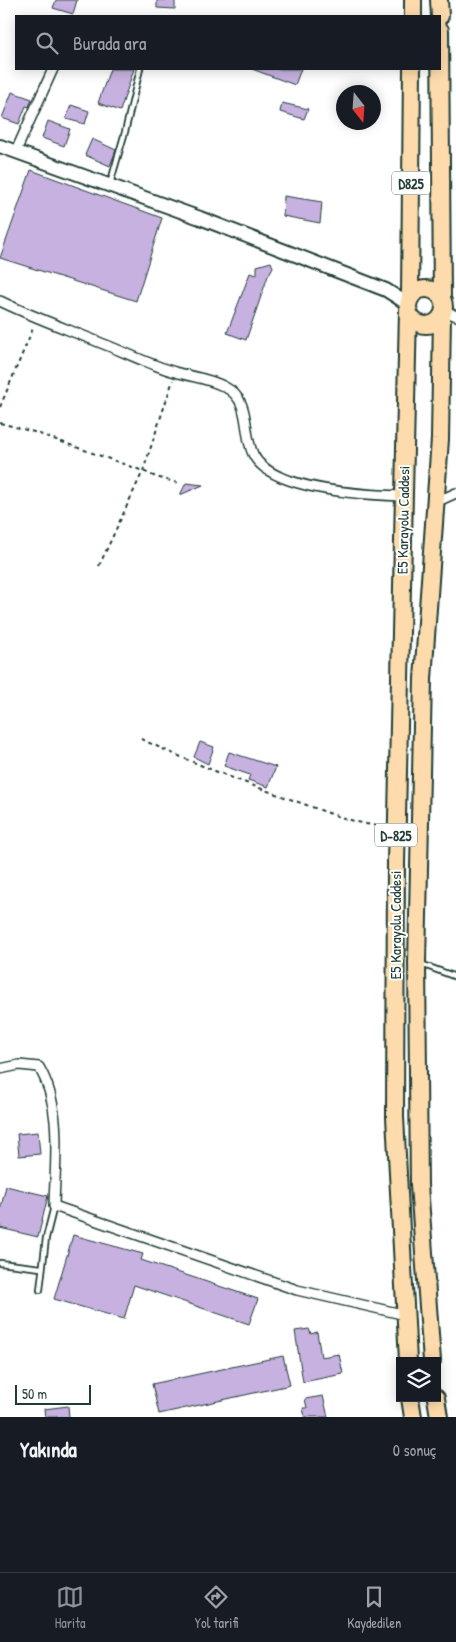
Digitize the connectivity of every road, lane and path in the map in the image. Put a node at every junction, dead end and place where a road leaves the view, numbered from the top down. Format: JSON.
{"nodes":[{"id":1,"x":413,"y":0,"type":"edge"},
{"id":2,"x":440,"y":0,"type":"edge"},
{"id":3,"x":413,"y":15,"type":"edge"},
{"id":4,"x":440,"y":15,"type":"edge"},
{"id":5,"x":53,"y":70,"type":"edge"},
{"id":6,"x":140,"y":70,"type":"edge"},
{"id":7,"x":412,"y":70,"type":"edge"},
{"id":8,"x":441,"y":70,"type":"edge"},
{"id":9,"x":0,"y":146,"type":"edge"},
{"id":10,"x":16,"y":152,"type":"junction"},
{"id":11,"x":109,"y":186,"type":"junction"},
{"id":12,"x":0,"y":301,"type":"edge"},
{"id":13,"x":409,"y":304,"type":"junction"},
{"id":14,"x":446,"y":310,"type":"edge"},
{"id":15,"x":37,"y":318,"type":"junction"},
{"id":16,"x":175,"y":372,"type":"junction"},
{"id":17,"x":0,"y":407,"type":"edge"},
{"id":18,"x":0,"y":424,"type":"edge"},
{"id":19,"x":143,"y":471,"type":"junction"},
{"id":20,"x":178,"y":483,"type":"dead end"},
{"id":21,"x":456,"y":493,"type":"edge"},
{"id":22,"x":404,"y":496,"type":"junction"},
{"id":23,"x":436,"y":502,"type":"junction"},
{"id":24,"x":99,"y":566,"type":"dead end"},
{"id":25,"x":141,"y":739,"type":"dead end"},
{"id":26,"x":396,"y":828,"type":"junction"},
{"id":27,"x":417,"y":963,"type":"junction"},
{"id":28,"x":456,"y":977,"type":"edge"},
{"id":29,"x":0,"y":1069,"type":"edge"},
{"id":30,"x":54,"y":1206,"type":"junction"},
{"id":31,"x":0,"y":1263,"type":"edge"},
{"id":32,"x":41,"y":1268,"type":"junction"},
{"id":33,"x":40,"y":1290,"type":"dead end"},
{"id":34,"x":406,"y":1315,"type":"junction"},
{"id":35,"x":408,"y":1357,"type":"edge"},
{"id":36,"x":432,"y":1357,"type":"edge"},
{"id":37,"x":411,"y":1402,"type":"edge"},
{"id":38,"x":436,"y":1402,"type":"edge"},
{"id":39,"x":413,"y":1417,"type":"edge"},
{"id":40,"x":438,"y":1417,"type":"edge"}],
"edges":[{"from":1,"to":3,"type":"highway"},
{"from":2,"to":4,"type":"highway"},
{"from":5,"to":10,"type":"street"},
{"from":6,"to":11,"type":"lane"},
{"from":7,"to":13,"type":"highway","name":"E5 Karayolu Caddesi","number":"D825"},
{"from":8,"to":14,"type":"highway","name":"E5 Karayolu Caddesi","number":"D825"},
{"from":9,"to":10,"type":"street"},
{"from":10,"to":11,"type":"street"},
{"from":11,"to":13,"type":"street"},
{"from":12,"to":15,"type":"street"},
{"from":13,"to":14,"type":"highway"},
{"from":13,"to":14,"type":"highway"},
{"from":13,"to":22,"type":"highway","name":"E5 Karayolu Caddesi","number":"D-825"},
{"from":14,"to":23,"type":"highway","name":"E5 Karayolu Caddesi","number":"D-825"},
{"from":15,"to":16,"type":"street"},
{"from":15,"to":17,"type":"path"},
{"from":16,"to":19,"type":"path"},
{"from":16,"to":22,"type":"street"},
{"from":18,"to":19,"type":"path"},
{"from":19,"to":20,"type":"path"},
{"from":19,"to":24,"type":"path"},
{"from":21,"to":23,"type":"street"},
{"from":22,"to":26,"type":"highway","name":"E5 Karayolu Caddesi","number":"D-825"},
{"from":23,"to":27,"type":"highway","name":"E5 Karayolu Caddesi","number":"D-825"},
{"from":25,"to":26,"type":"path"},
{"from":26,"to":34,"type":"highway","name":"E5 Karayolu Caddesi","number":"D-825"},
{"from":27,"to":28,"type":"lane"},
{"from":27,"to":36,"type":"highway","name":"E5 Karayolu Caddesi","number":"D-825"},
{"from":29,"to":30,"type":"street"},
{"from":30,"to":32,"type":"lane"},
{"from":30,"to":34,"type":"street"},
{"from":31,"to":32,"type":"lane"},
{"from":32,"to":33,"type":"lane"},
{"from":34,"to":35,"type":"highway","name":"E5 Karayolu Caddesi","number":"D-825"},
{"from":37,"to":39,"type":"highway"},
{"from":38,"to":40,"type":"highway"}]}
